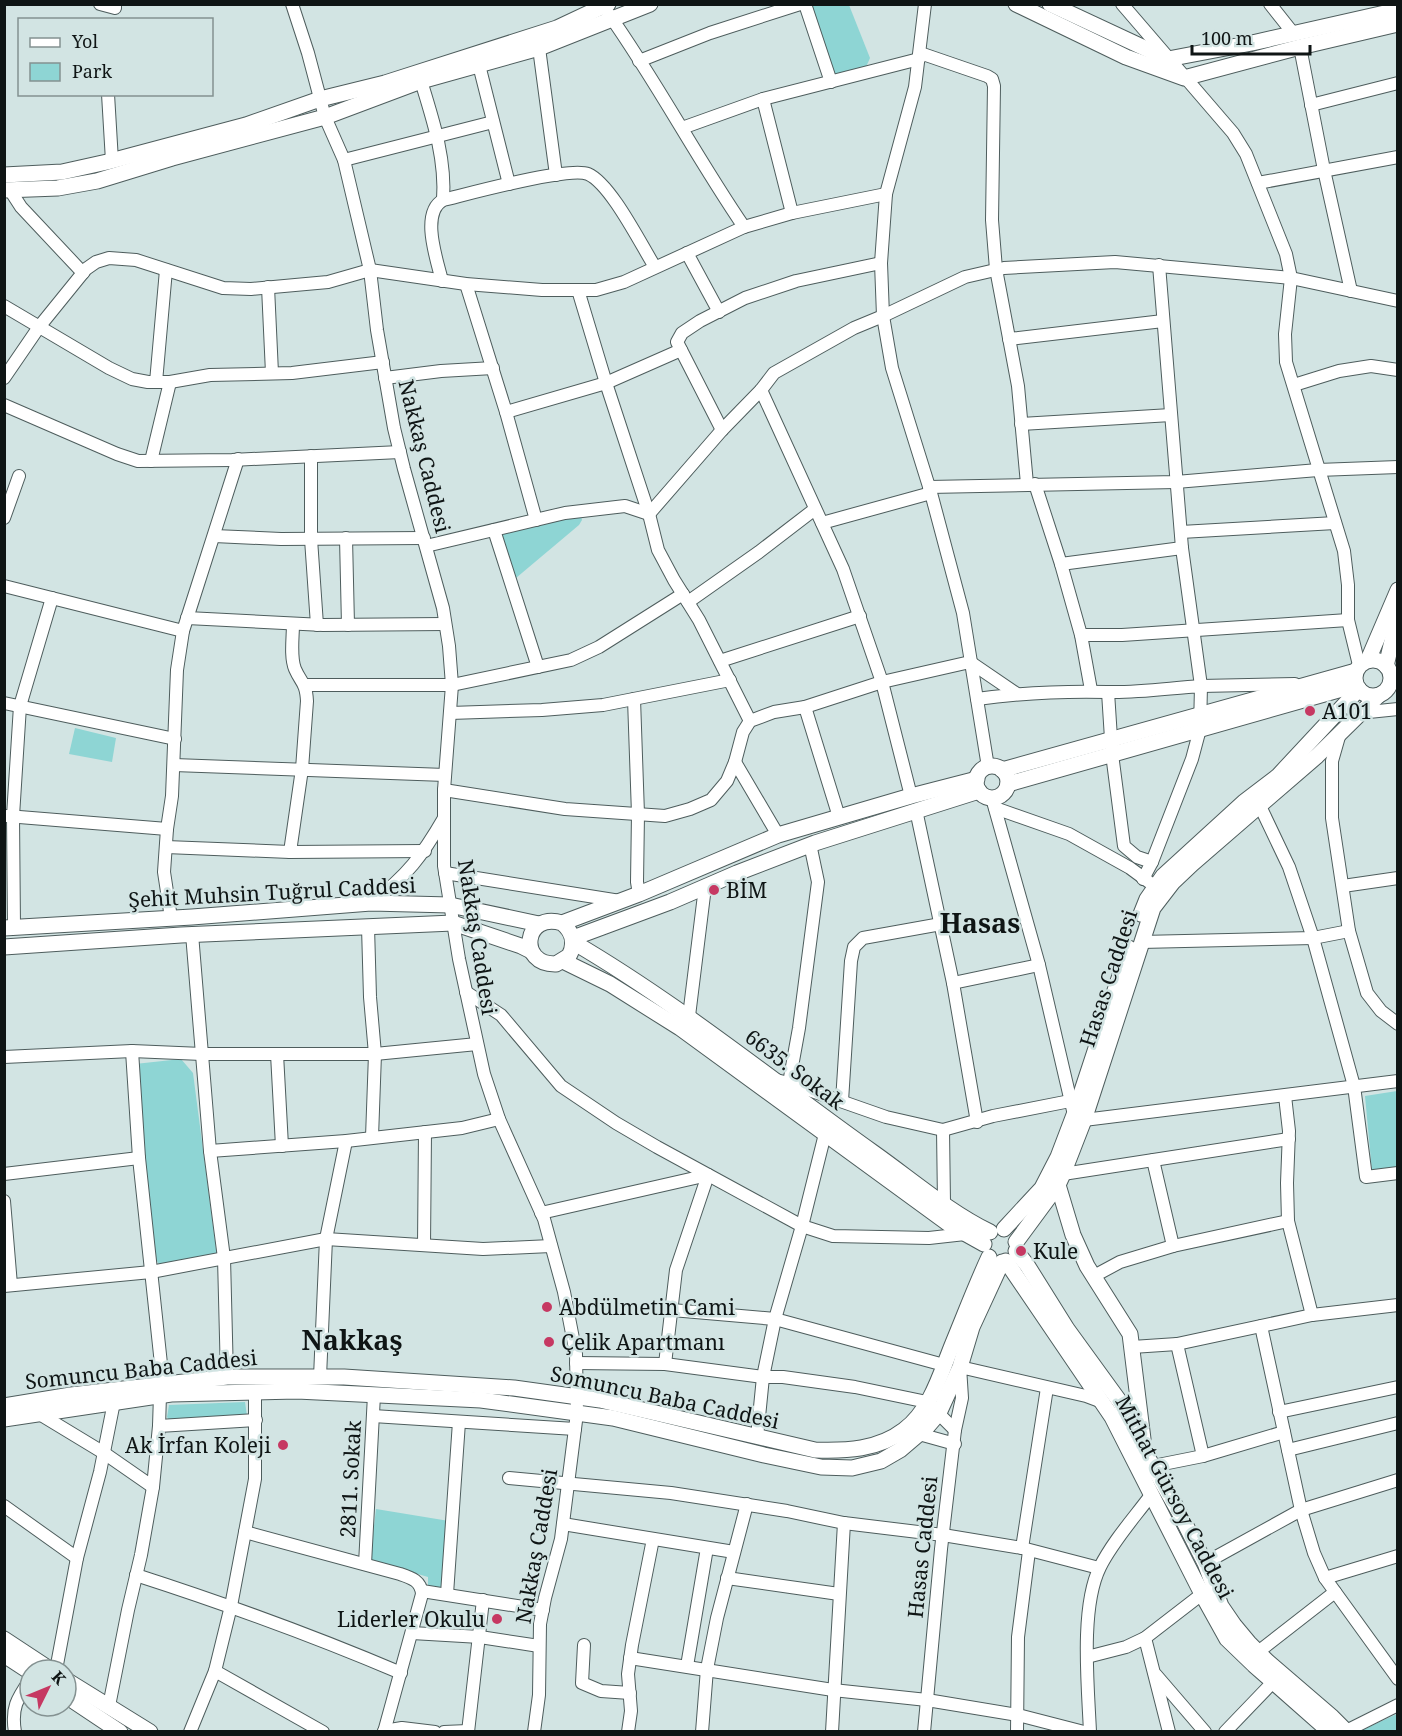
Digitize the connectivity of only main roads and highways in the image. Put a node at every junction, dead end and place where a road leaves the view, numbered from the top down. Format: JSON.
{"nodes":[{"id":1,"x":650,"y":4,"type":"edge"},
{"id":2,"x":1016,"y":4,"type":"edge"},
{"id":3,"x":1050,"y":4,"type":"edge"},
{"id":4,"x":607,"y":8,"type":"edge"},
{"id":5,"x":1398,"y":10,"type":"edge"},
{"id":6,"x":1398,"y":24,"type":"edge"},
{"id":7,"x":1296,"y":40,"type":"junction"},
{"id":8,"x":4,"y":175,"type":"edge"},
{"id":9,"x":7,"y":190,"type":"edge"},
{"id":10,"x":1398,"y":590,"type":"edge"},
{"id":11,"x":1398,"y":616,"type":"edge"},
{"id":12,"x":1391,"y":667,"type":"edge"},
{"id":13,"x":1359,"y":674,"type":"junction"},
{"id":14,"x":1389,"y":688,"type":"edge"},
{"id":15,"x":1201,"y":722,"type":"junction"},
{"id":16,"x":1112,"y":747,"type":"junction"},
{"id":17,"x":995,"y":768,"type":"junction"},
{"id":18,"x":1008,"y":784,"type":"junction"},
{"id":19,"x":986,"y":794,"type":"junction"},
{"id":20,"x":914,"y":803,"type":"junction"},
{"id":21,"x":562,"y":923,"type":"junction"},
{"id":22,"x":539,"y":924,"type":"junction"},
{"id":23,"x":9,"y":928,"type":"edge"},
{"id":24,"x":573,"y":940,"type":"junction"},
{"id":25,"x":4,"y":947,"type":"edge"},
{"id":26,"x":531,"y":951,"type":"junction"},
{"id":27,"x":563,"y":961,"type":"junction"},
{"id":28,"x":1076,"y":1112,"type":"junction"},
{"id":29,"x":1060,"y":1179,"type":"junction"},
{"id":30,"x":1001,"y":1247,"type":"junction"},
{"id":31,"x":160,"y":1390,"type":"junction"},
{"id":32,"x":4,"y":1406,"type":"edge"},
{"id":33,"x":4,"y":1419,"type":"edge"},
{"id":34,"x":1144,"y":1451,"type":"junction"},
{"id":35,"x":4,"y":1639,"type":"edge"},
{"id":36,"x":4,"y":1655,"type":"edge"},
{"id":37,"x":35,"y":1658,"type":"edge"},
{"id":38,"x":18,"y":1664,"type":"edge"},
{"id":39,"x":78,"y":1687,"type":"edge"},
{"id":40,"x":78,"y":1704,"type":"edge"},
{"id":41,"x":113,"y":1729,"type":"edge"},
{"id":42,"x":150,"y":1731,"type":"edge"},
{"id":43,"x":1330,"y":1731,"type":"edge"},
{"id":44,"x":1346,"y":1731,"type":"edge"}],
"edges":[{"from":1,"to":4,"type":"main road"},
{"from":2,"to":7,"type":"main road"},
{"from":3,"to":7,"type":"main road"},
{"from":4,"to":8,"type":"main road"},
{"from":4,"to":9,"type":"main road"},
{"from":5,"to":7,"type":"main road"},
{"from":6,"to":7,"type":"main road"},
{"from":10,"to":13,"type":"main road","name":"Hasas Caddesi"},
{"from":11,"to":12,"type":"main road"},
{"from":12,"to":13,"type":"main road"},
{"from":12,"to":14,"type":"main road"},
{"from":13,"to":14,"type":"main road"},
{"from":13,"to":15,"type":"main road"},
{"from":13,"to":15,"type":"main road"},
{"from":13,"to":28,"type":"main road","name":"Hasas Caddesi"},
{"from":14,"to":28,"type":"main road","name":"Hasas Caddesi"},
{"from":15,"to":16,"type":"main road"},
{"from":16,"to":17,"type":"main road"},
{"from":16,"to":18,"type":"main road"},
{"from":17,"to":18,"type":"main road"},
{"from":17,"to":19,"type":"main road"},
{"from":18,"to":19,"type":"main road"},
{"from":19,"to":20,"type":"main road"},
{"from":20,"to":21,"type":"main road"},
{"from":20,"to":24,"type":"main road"},
{"from":21,"to":22,"type":"main road"},
{"from":21,"to":24,"type":"main road"},
{"from":22,"to":23,"type":"main road","name":"Şehit Muhsin Tuğrul Caddesi"},
{"from":22,"to":26,"type":"main road"},
{"from":24,"to":27,"type":"main road"},
{"from":24,"to":30,"type":"main road","name":"6635. Sokak"},
{"from":25,"to":26,"type":"main road","name":"Şehit Muhsin Tuğrul Caddesi"},
{"from":26,"to":27,"type":"main road"},
{"from":27,"to":30,"type":"main road","name":"6635. Sokak"},
{"from":28,"to":29,"type":"main road","name":"Hasas Caddesi"},
{"from":28,"to":30,"type":"main road","name":"Hasas Caddesi"},
{"from":29,"to":30,"type":"main road","name":"Hasas Caddesi"},
{"from":29,"to":34,"type":"main road","name":"Mithat Gürsoy Caddesi"},
{"from":30,"to":31,"type":"main road","name":"Somuncu Baba Caddesi"},
{"from":30,"to":31,"type":"main road","name":"Somuncu Baba Caddesi"},
{"from":30,"to":34,"type":"main road","name":"Mithat Gürsoy Caddesi"},
{"from":30,"to":43,"type":"main road","name":"Mithat Gürsoy Caddesi"},
{"from":31,"to":32,"type":"main road","name":"Somuncu Baba Caddesi"},
{"from":31,"to":33,"type":"main road","name":"Somuncu Baba Caddesi"},
{"from":34,"to":44,"type":"main road","name":"Mithat Gürsoy Caddesi"},
{"from":35,"to":37,"type":"main road"},
{"from":36,"to":38,"type":"main road"},
{"from":39,"to":42,"type":"main road"},
{"from":40,"to":41,"type":"main road"}]}
